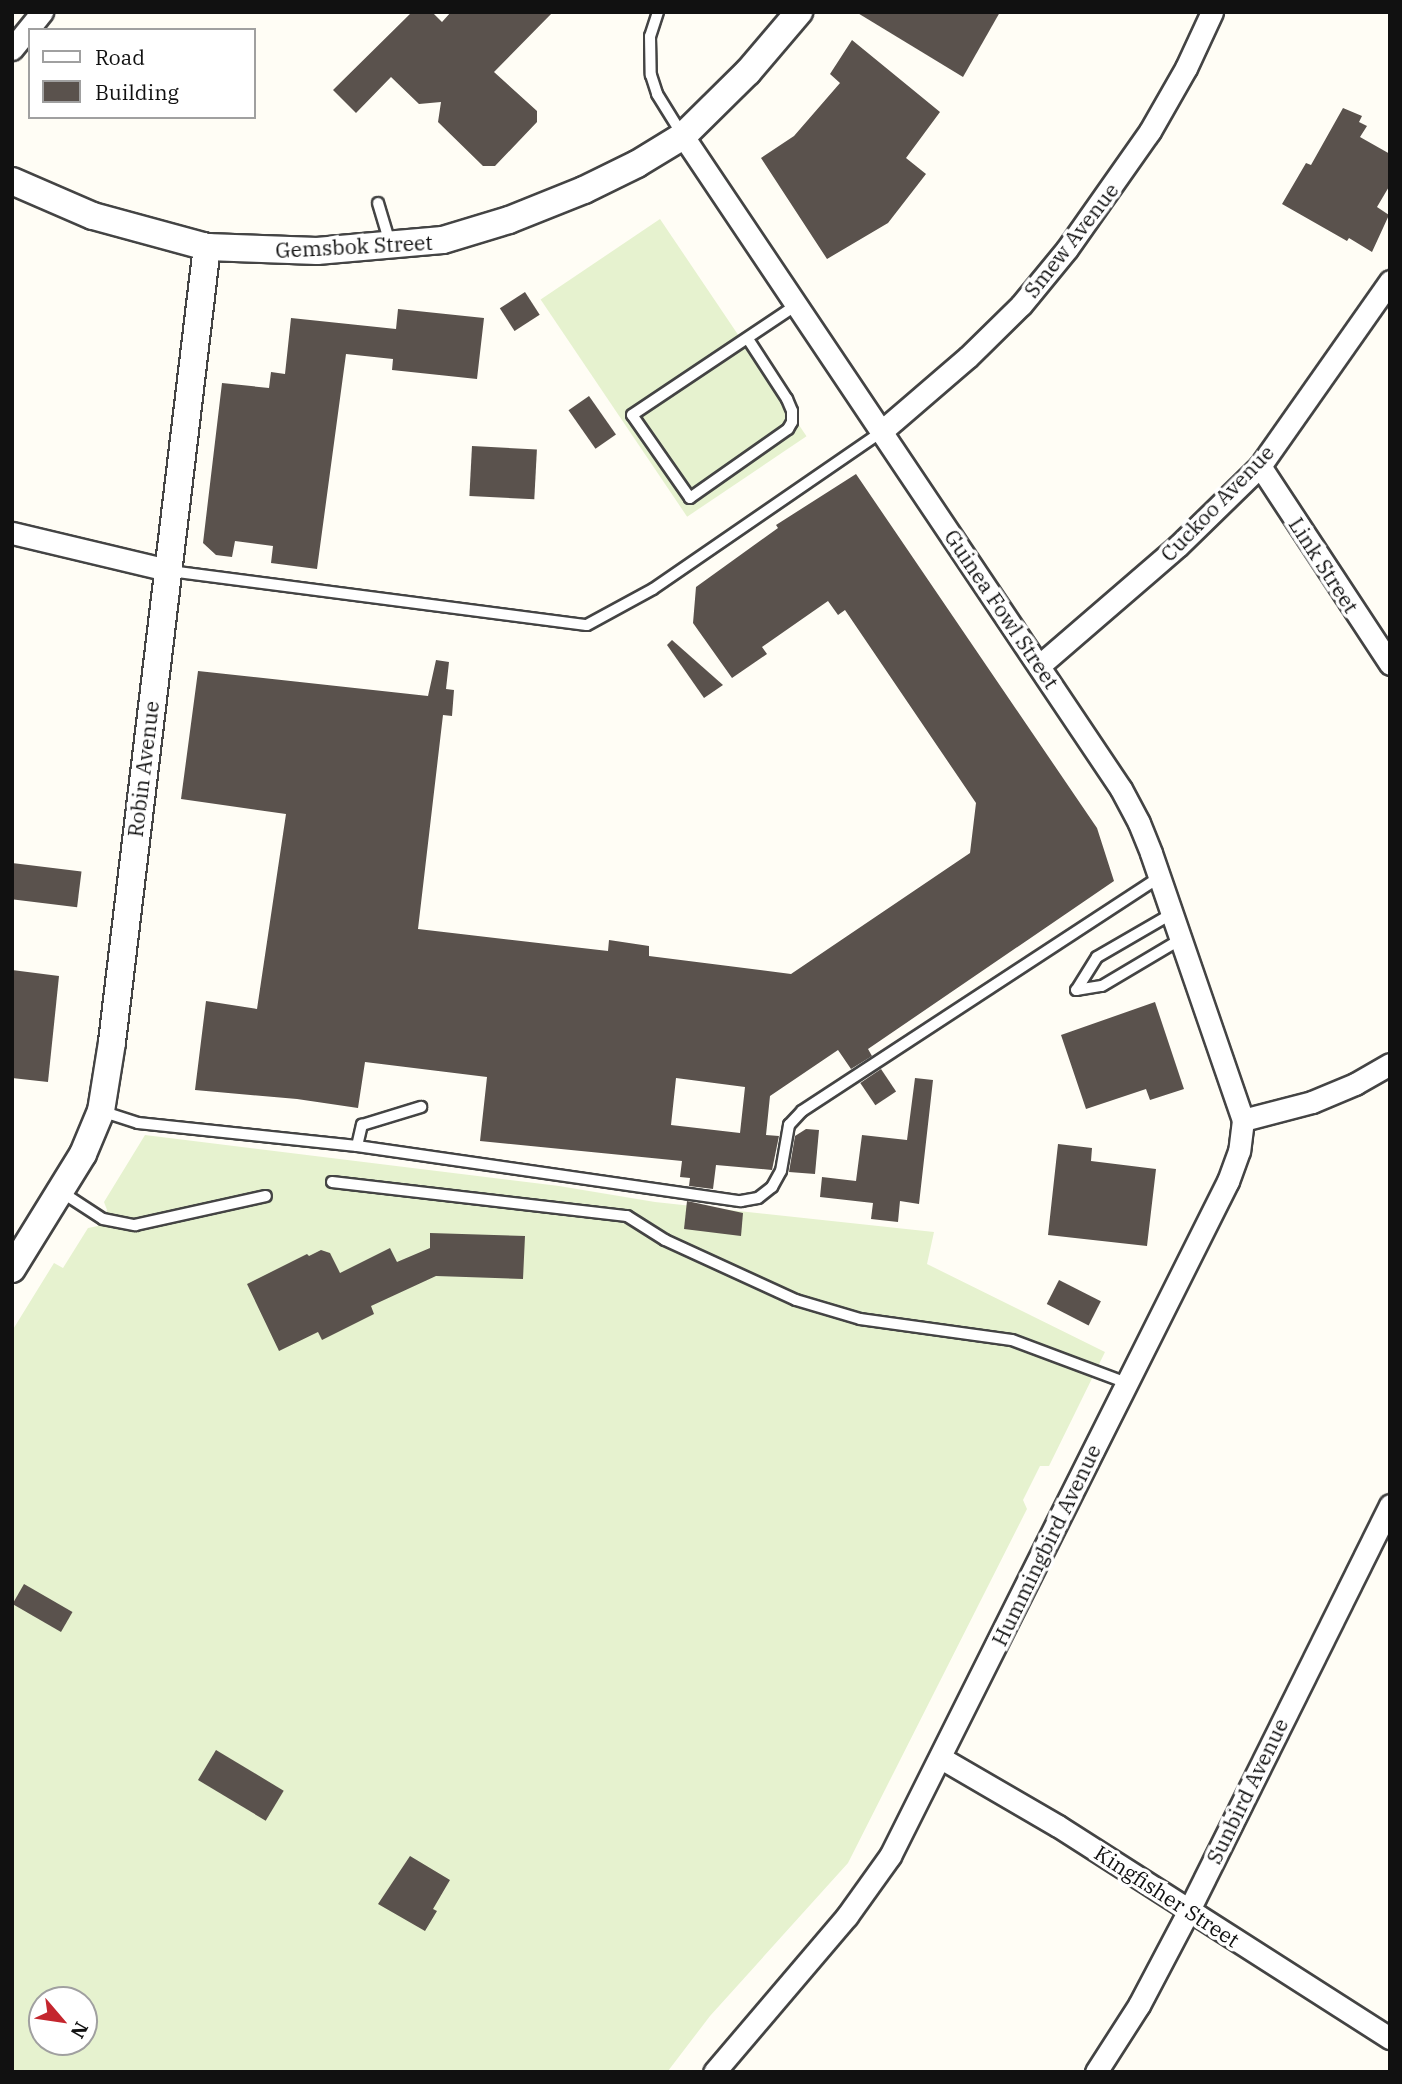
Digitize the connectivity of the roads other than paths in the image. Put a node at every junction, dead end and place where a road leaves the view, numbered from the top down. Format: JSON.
{"nodes":[{"id":1,"x":42,"y":12,"type":"edge"},
{"id":2,"x":658,"y":12,"type":"edge"},
{"id":3,"x":799,"y":12,"type":"edge"},
{"id":4,"x":1212,"y":12,"type":"edge"},
{"id":5,"x":29,"y":28,"type":"edge"},
{"id":6,"x":28,"y":29,"type":"edge"},
{"id":7,"x":12,"y":49,"type":"edge"},
{"id":8,"x":683,"y":136,"type":"junction"},
{"id":9,"x":12,"y":181,"type":"edge"},
{"id":10,"x":378,"y":203,"type":"dead end"},
{"id":11,"x":390,"y":246,"type":"junction"},
{"id":12,"x":207,"y":247,"type":"junction"},
{"id":13,"x":1390,"y":281,"type":"edge"},
{"id":14,"x":798,"y":303,"type":"junction"},
{"id":15,"x":747,"y":339,"type":"junction"},
{"id":16,"x":883,"y":430,"type":"junction"},
{"id":17,"x":1259,"y":466,"type":"junction"},
{"id":18,"x":12,"y":533,"type":"edge"},
{"id":19,"x":167,"y":570,"type":"junction"},
{"id":20,"x":1390,"y":664,"type":"edge"},
{"id":21,"x":1040,"y":665,"type":"junction"},
{"id":22,"x":1159,"y":877,"type":"junction"},
{"id":23,"x":1172,"y":913,"type":"junction"},
{"id":24,"x":1181,"y":939,"type":"junction"},
{"id":25,"x":1390,"y":1064,"type":"edge"},
{"id":26,"x":421,"y":1107,"type":"dead end"},
{"id":27,"x":101,"y":1111,"type":"junction"},
{"id":28,"x":1243,"y":1120,"type":"junction"},
{"id":29,"x":357,"y":1146,"type":"junction"},
{"id":30,"x":332,"y":1182,"type":"dead end"},
{"id":31,"x":60,"y":1191,"type":"junction"},
{"id":32,"x":266,"y":1196,"type":"dead end"},
{"id":33,"x":12,"y":1269,"type":"edge"},
{"id":34,"x":1127,"y":1383,"type":"junction"},
{"id":35,"x":1390,"y":1505,"type":"edge"},
{"id":36,"x":941,"y":1758,"type":"junction"},
{"id":37,"x":1189,"y":1910,"type":"junction"},
{"id":38,"x":1390,"y":2038,"type":"edge"},
{"id":39,"x":714,"y":2072,"type":"edge"},
{"id":40,"x":1096,"y":2072,"type":"edge"}],
"edges":[{"from":1,"to":5,"type":"street"},
{"from":2,"to":8,"type":"lane"},
{"from":3,"to":8,"type":"street","name":"Gemsbok Street"},
{"from":4,"to":16,"type":"street","name":"Smew Avenue"},
{"from":6,"to":7,"type":"street"},
{"from":8,"to":11,"type":"street","name":"Gemsbok Street"},
{"from":8,"to":14,"type":"street","name":"Guinea Fowl Street"},
{"from":9,"to":12,"type":"street","name":"Gemsbok Street"},
{"from":10,"to":11,"type":"lane"},
{"from":11,"to":12,"type":"street","name":"Gemsbok Street"},
{"from":12,"to":19,"type":"street","name":"Robin Avenue"},
{"from":13,"to":17,"type":"street","name":"Cuckoo Avenue"},
{"from":14,"to":15,"type":"lane"},
{"from":14,"to":16,"type":"street","name":"Guinea Fowl Street"},
{"from":15,"to":15,"type":"lane"},
{"from":16,"to":19,"type":"lane"},
{"from":16,"to":21,"type":"street","name":"Guinea Fowl Street"},
{"from":17,"to":20,"type":"street","name":"Link Street"},
{"from":17,"to":21,"type":"street","name":"Cuckoo Avenue"},
{"from":18,"to":19,"type":"street"},
{"from":19,"to":27,"type":"street","name":"Robin Avenue"},
{"from":21,"to":22,"type":"street","name":"Guinea Fowl Street"},
{"from":22,"to":23,"type":"street","name":"Guinea Fowl Street"},
{"from":22,"to":29,"type":"lane"},
{"from":23,"to":24,"type":"street","name":"Guinea Fowl Street"},
{"from":23,"to":24,"type":"lane"},
{"from":24,"to":28,"type":"street","name":"Guinea Fowl Street"},
{"from":25,"to":28,"type":"street"},
{"from":26,"to":29,"type":"lane"},
{"from":27,"to":29,"type":"lane"},
{"from":27,"to":31,"type":"street","name":"Robin Avenue"},
{"from":28,"to":34,"type":"street","name":"Hummingbird Avenue"},
{"from":30,"to":34,"type":"lane"},
{"from":31,"to":32,"type":"lane"},
{"from":31,"to":33,"type":"street","name":"Robin Avenue"},
{"from":34,"to":36,"type":"street","name":"Hummingbird Avenue"},
{"from":35,"to":37,"type":"street","name":"Sunbird Avenue"},
{"from":36,"to":37,"type":"street","name":"Kingfisher Street"},
{"from":36,"to":39,"type":"street","name":"Hummingbird Avenue"},
{"from":37,"to":38,"type":"street","name":"Kingfisher Street"},
{"from":37,"to":40,"type":"street","name":"Sunbird Avenue"}]}
